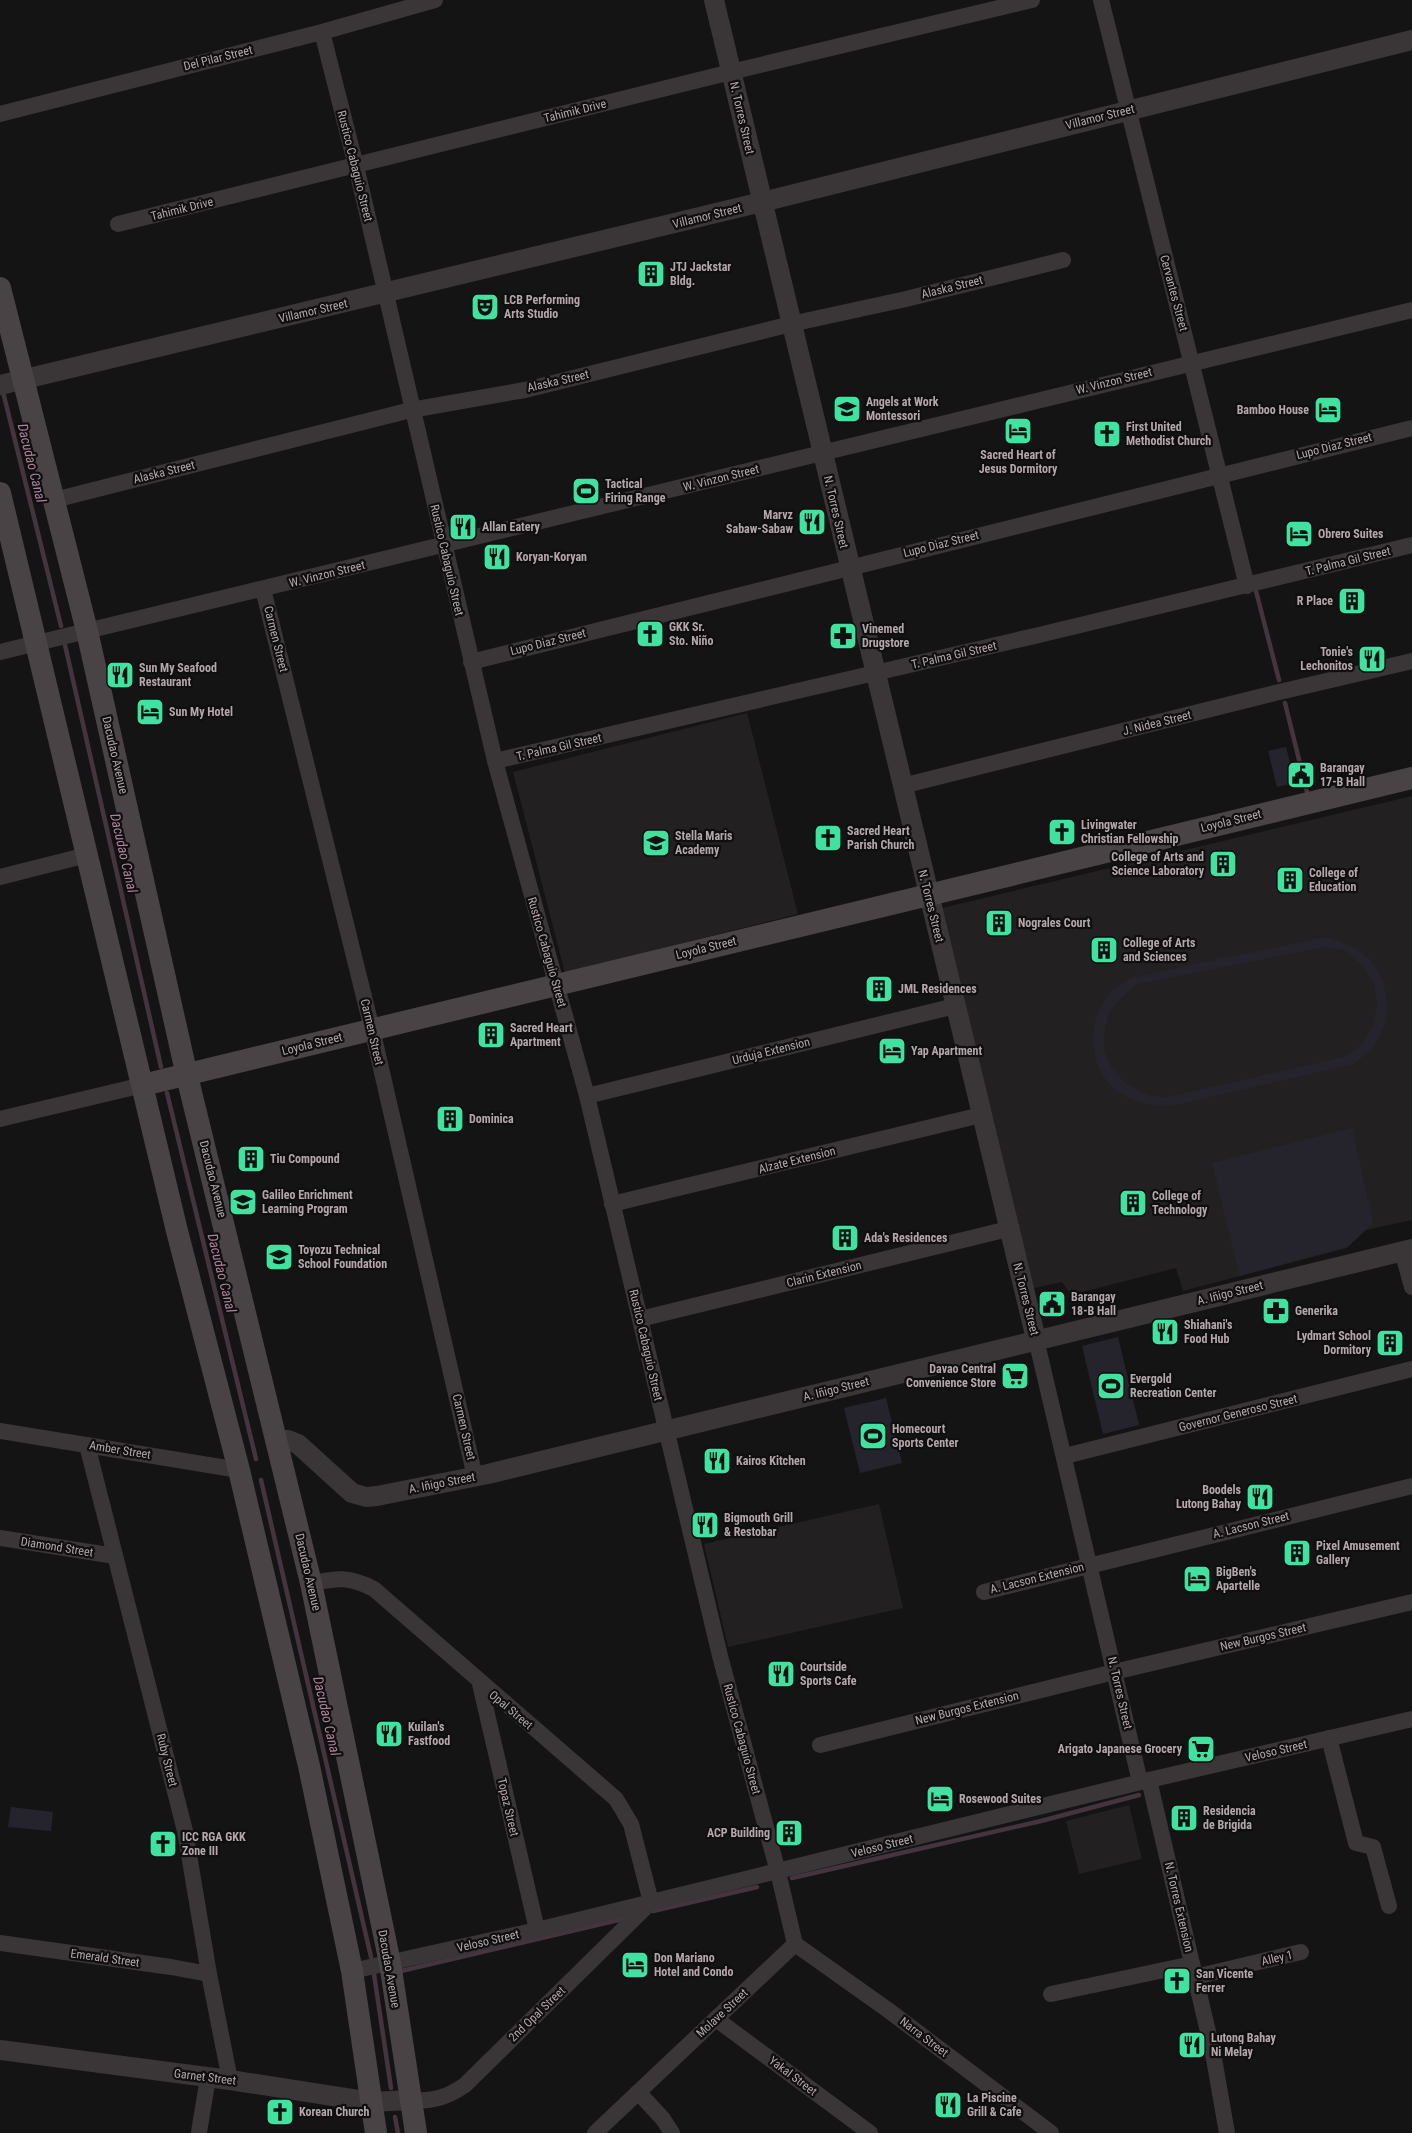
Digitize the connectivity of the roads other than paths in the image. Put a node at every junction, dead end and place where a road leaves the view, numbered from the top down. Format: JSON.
{"nodes":[{"id":1,"x":435,"y":0,"type":"edge"},
{"id":2,"x":714,"y":0,"type":"edge"},
{"id":3,"x":1032,"y":0,"type":"edge"},
{"id":4,"x":1100,"y":0,"type":"edge"},
{"id":5,"x":322,"y":32,"type":"junction"},
{"id":6,"x":1412,"y":40,"type":"edge"},
{"id":7,"x":731,"y":72,"type":"junction"},
{"id":8,"x":1127,"y":110,"type":"junction"},
{"id":9,"x":0,"y":114,"type":"edge"},
{"id":10,"x":356,"y":166,"type":"junction"},
{"id":11,"x":762,"y":202,"type":"junction"},
{"id":12,"x":118,"y":224,"type":"dead end"},
{"id":13,"x":1063,"y":260,"type":"dead end"},
{"id":14,"x":0,"y":288,"type":"edge"},
{"id":15,"x":385,"y":294,"type":"junction"},
{"id":16,"x":1412,"y":310,"type":"edge"},
{"id":17,"x":791,"y":324,"type":"junction"},
{"id":18,"x":1192,"y":362,"type":"junction"},
{"id":19,"x":23,"y":380,"type":"junction"},
{"id":20,"x":0,"y":384,"type":"edge"},
{"id":21,"x":412,"y":410,"type":"junction"},
{"id":22,"x":1412,"y":428,"type":"edge"},
{"id":23,"x":822,"y":452,"type":"junction"},
{"id":24,"x":1220,"y":474,"type":"junction"},
{"id":25,"x":0,"y":493,"type":"edge"},
{"id":26,"x":54,"y":500,"type":"junction"},
{"id":27,"x":3,"y":518,"type":"edge"},
{"id":28,"x":1412,"y":545,"type":"edge"},
{"id":29,"x":444,"y":546,"type":"junction"},
{"id":30,"x":849,"y":567,"type":"junction"},
{"id":31,"x":1247,"y":586,"type":"junction"},
{"id":32,"x":263,"y":589,"type":"junction"},
{"id":33,"x":87,"y":631,"type":"junction"},
{"id":34,"x":35,"y":644,"type":"junction"},
{"id":35,"x":0,"y":652,"type":"edge"},
{"id":36,"x":1412,"y":661,"type":"edge"},
{"id":37,"x":471,"y":662,"type":"junction"},
{"id":38,"x":876,"y":673,"type":"junction"},
{"id":39,"x":495,"y":762,"type":"junction"},
{"id":40,"x":1412,"y":778,"type":"edge"},
{"id":41,"x":902,"y":786,"type":"junction"},
{"id":42,"x":87,"y":855,"type":"junction"},
{"id":43,"x":0,"y":877,"type":"edge"},
{"id":44,"x":928,"y":895,"type":"junction"},
{"id":45,"x":556,"y":984,"type":"junction"},
{"id":46,"x":955,"y":1006,"type":"junction"},
{"id":47,"x":372,"y":1029,"type":"junction"},
{"id":48,"x":187,"y":1076,"type":"junction"},
{"id":49,"x":143,"y":1085,"type":"junction"},
{"id":50,"x":587,"y":1096,"type":"junction"},
{"id":51,"x":981,"y":1115,"type":"junction"},
{"id":52,"x":0,"y":1118,"type":"edge"},
{"id":53,"x":612,"y":1204,"type":"junction"},
{"id":54,"x":1008,"y":1229,"type":"junction"},
{"id":55,"x":1407,"y":1250,"type":"edge"},
{"id":56,"x":1412,"y":1287,"type":"edge"},
{"id":57,"x":640,"y":1319,"type":"junction"},
{"id":58,"x":1036,"y":1339,"type":"junction"},
{"id":59,"x":1412,"y":1369,"type":"edge"},
{"id":60,"x":0,"y":1430,"type":"edge"},
{"id":61,"x":666,"y":1431,"type":"junction"},
{"id":62,"x":277,"y":1440,"type":"junction"},
{"id":63,"x":86,"y":1445,"type":"junction"},
{"id":64,"x":1065,"y":1456,"type":"junction"},
{"id":65,"x":239,"y":1470,"type":"junction"},
{"id":66,"x":475,"y":1477,"type":"junction"},
{"id":67,"x":1412,"y":1486,"type":"edge"},
{"id":68,"x":0,"y":1538,"type":"edge"},
{"id":69,"x":115,"y":1556,"type":"junction"},
{"id":70,"x":1090,"y":1565,"type":"junction"},
{"id":71,"x":311,"y":1583,"type":"junction"},
{"id":72,"x":984,"y":1592,"type":"dead end"},
{"id":73,"x":1412,"y":1602,"type":"edge"},
{"id":74,"x":1114,"y":1672,"type":"junction"},
{"id":75,"x":480,"y":1684,"type":"junction"},
{"id":76,"x":1412,"y":1719,"type":"edge"},
{"id":77,"x":1329,"y":1738,"type":"junction"},
{"id":78,"x":820,"y":1745,"type":"dead end"},
{"id":79,"x":1145,"y":1781,"type":"junction"},
{"id":80,"x":778,"y":1872,"type":"junction"},
{"id":81,"x":651,"y":1902,"type":"junction"},
{"id":82,"x":1389,"y":1906,"type":"dead end"},
{"id":83,"x":536,"y":1930,"type":"junction"},
{"id":84,"x":0,"y":1944,"type":"edge"},
{"id":85,"x":795,"y":1944,"type":"junction"},
{"id":86,"x":1301,"y":1952,"type":"dead end"},
{"id":87,"x":390,"y":1963,"type":"junction"},
{"id":88,"x":1193,"y":1970,"type":"junction"},
{"id":89,"x":352,"y":1971,"type":"junction"},
{"id":90,"x":209,"y":1974,"type":"junction"},
{"id":91,"x":1051,"y":1994,"type":"dead end"},
{"id":92,"x":716,"y":2019,"type":"junction"},
{"id":93,"x":0,"y":2050,"type":"edge"},
{"id":94,"x":208,"y":2078,"type":"junction"},
{"id":95,"x":230,"y":2080,"type":"junction"},
{"id":96,"x":638,"y":2092,"type":"junction"},
{"id":97,"x":410,"y":2100,"type":"junction"},
{"id":98,"x":371,"y":2102,"type":"junction"},
{"id":99,"x":1226,"y":2128,"type":"edge"},
{"id":100,"x":199,"y":2132,"type":"edge"},
{"id":101,"x":376,"y":2133,"type":"edge"},
{"id":102,"x":416,"y":2133,"type":"edge"},
{"id":103,"x":595,"y":2133,"type":"edge"},
{"id":104,"x":672,"y":2133,"type":"edge"},
{"id":105,"x":870,"y":2133,"type":"edge"},
{"id":106,"x":1051,"y":2133,"type":"edge"}],
"edges":[{"from":1,"to":5,"type":"street","name":"Del Pilar Street"},
{"from":2,"to":7,"type":"street","name":"N. Torres Street"},
{"from":3,"to":7,"type":"street","name":"Tahimik Drive"},
{"from":4,"to":8,"type":"street","name":"Cervantes Street"},
{"from":5,"to":9,"type":"street","name":"Del Pilar Street"},
{"from":5,"to":10,"type":"street","name":"Rustico Cabaguio Street"},
{"from":6,"to":8,"type":"street","name":"Villamor Street"},
{"from":7,"to":10,"type":"street","name":"Tahimik Drive"},
{"from":7,"to":11,"type":"street","name":"N. Torres Street"},
{"from":8,"to":11,"type":"street","name":"Villamor Street"},
{"from":8,"to":18,"type":"street","name":"Cervantes Street"},
{"from":10,"to":12,"type":"street","name":"Tahimik Drive"},
{"from":10,"to":15,"type":"street","name":"Rustico Cabaguio Street"},
{"from":11,"to":15,"type":"street","name":"Villamor Street"},
{"from":11,"to":17,"type":"street","name":"N. Torres Street"},
{"from":13,"to":17,"type":"street","name":"Alaska Street"},
{"from":14,"to":19,"type":"main road","name":"Dacudao Avenue"},
{"from":15,"to":19,"type":"street","name":"Villamor Street"},
{"from":15,"to":21,"type":"street","name":"Rustico Cabaguio Street"},
{"from":16,"to":18,"type":"street","name":"W. Vinzon Street"},
{"from":17,"to":21,"type":"street","name":"Alaska Street"},
{"from":17,"to":23,"type":"street","name":"N. Torres Street"},
{"from":18,"to":23,"type":"street","name":"W. Vinzon Street"},
{"from":18,"to":24,"type":"street","name":"Cervantes Street"},
{"from":19,"to":20,"type":"street","name":"Villamor Street"},
{"from":19,"to":26,"type":"main road","name":"Dacudao Avenue"},
{"from":21,"to":26,"type":"street","name":"Alaska Street"},
{"from":21,"to":29,"type":"street","name":"Rustico Cabaguio Street"},
{"from":22,"to":24,"type":"street","name":"Lupo Diaz Street"},
{"from":23,"to":29,"type":"street","name":"W. Vinzon Street"},
{"from":23,"to":30,"type":"street","name":"N. Torres Street"},
{"from":24,"to":30,"type":"street","name":"Lupo Diaz Street"},
{"from":24,"to":31,"type":"street","name":"Cervantes Street"},
{"from":25,"to":27,"type":"main road"},
{"from":26,"to":33,"type":"main road","name":"Dacudao Avenue"},
{"from":27,"to":34,"type":"main road"},
{"from":28,"to":31,"type":"street","name":"T. Palma Gil Street"},
{"from":29,"to":32,"type":"street","name":"W. Vinzon Street"},
{"from":29,"to":37,"type":"street","name":"Rustico Cabaguio Street"},
{"from":30,"to":37,"type":"street","name":"Lupo Diaz Street"},
{"from":30,"to":38,"type":"street","name":"N. Torres Street"},
{"from":31,"to":38,"type":"street","name":"T. Palma Gil Street"},
{"from":32,"to":33,"type":"street","name":"W. Vinzon Street"},
{"from":32,"to":47,"type":"street","name":"Carmen Street"},
{"from":33,"to":34,"type":"street","name":"W. Vinzon Street"},
{"from":33,"to":48,"type":"main road","name":"Dacudao Avenue"},
{"from":34,"to":35,"type":"street","name":"W. Vinzon Street"},
{"from":34,"to":42,"type":"main road"},
{"from":36,"to":41,"type":"street","name":"J. Nidea Street"},
{"from":37,"to":39,"type":"street","name":"Rustico Cabaguio Street"},
{"from":38,"to":39,"type":"street","name":"T. Palma Gil Street"},
{"from":38,"to":41,"type":"street","name":"N. Torres Street"},
{"from":39,"to":45,"type":"street","name":"Rustico Cabaguio Street"},
{"from":40,"to":44,"type":"main road","name":"Loyola Street"},
{"from":41,"to":44,"type":"street","name":"N. Torres Street"},
{"from":42,"to":43,"type":"street"},
{"from":42,"to":49,"type":"main road"},
{"from":44,"to":45,"type":"main road","name":"Loyola Street"},
{"from":44,"to":46,"type":"street","name":"N. Torres Street"},
{"from":45,"to":47,"type":"main road","name":"Loyola Street"},
{"from":45,"to":50,"type":"street","name":"Rustico Cabaguio Street"},
{"from":46,"to":50,"type":"street","name":"Urduja Extension"},
{"from":46,"to":51,"type":"street","name":"N. Torres Street"},
{"from":47,"to":48,"type":"main road","name":"Loyola Street"},
{"from":47,"to":66,"type":"street","name":"Carmen Street"},
{"from":48,"to":49,"type":"main road","name":"Loyola Street"},
{"from":48,"to":62,"type":"main road","name":"Dacudao Avenue"},
{"from":49,"to":52,"type":"street","name":"Loyola Street"},
{"from":49,"to":65,"type":"main road"},
{"from":50,"to":53,"type":"street","name":"Rustico Cabaguio Street"},
{"from":51,"to":53,"type":"street","name":"Alzate Extension"},
{"from":51,"to":54,"type":"street","name":"N. Torres Street"},
{"from":53,"to":57,"type":"street","name":"Rustico Cabaguio Street"},
{"from":54,"to":57,"type":"street","name":"Clarin Extension"},
{"from":54,"to":58,"type":"street","name":"N. Torres Street"},
{"from":55,"to":56,"type":"street"},
{"from":55,"to":58,"type":"street","name":"A. Iñigo Street"},
{"from":57,"to":61,"type":"street","name":"Rustico Cabaguio Street"},
{"from":58,"to":61,"type":"street","name":"A. Iñigo Street"},
{"from":58,"to":64,"type":"street","name":"N. Torres Street"},
{"from":59,"to":64,"type":"street","name":"Governor Generoso Street"},
{"from":60,"to":63,"type":"street","name":"Amber Street"},
{"from":61,"to":66,"type":"street","name":"A. Iñigo Street"},
{"from":61,"to":80,"type":"street","name":"Rustico Cabaguio Street"},
{"from":62,"to":66,"type":"street","name":"A. Iñigo Street"},
{"from":62,"to":71,"type":"main road","name":"Dacudao Avenue"},
{"from":63,"to":65,"type":"street","name":"Amber Street"},
{"from":63,"to":69,"type":"street","name":"Ruby Street"},
{"from":64,"to":70,"type":"street","name":"N. Torres Street"},
{"from":65,"to":89,"type":"main road"},
{"from":67,"to":70,"type":"street","name":"A. Lacson Street"},
{"from":68,"to":69,"type":"street","name":"Diamond Street"},
{"from":69,"to":90,"type":"street","name":"Ruby Street"},
{"from":70,"to":72,"type":"street","name":"A. Lacson Extension"},
{"from":70,"to":74,"type":"street","name":"N. Torres Street"},
{"from":71,"to":75,"type":"street","name":"Opal Street"},
{"from":71,"to":87,"type":"main road","name":"Dacudao Avenue"},
{"from":73,"to":74,"type":"street","name":"New Burgos Street"},
{"from":74,"to":78,"type":"street","name":"New Burgos Extension"},
{"from":74,"to":79,"type":"street","name":"N. Torres Street"},
{"from":75,"to":81,"type":"street","name":"Opal Street"},
{"from":75,"to":83,"type":"street","name":"Topaz Street"},
{"from":76,"to":77,"type":"street","name":"Veloso Street"},
{"from":77,"to":79,"type":"street","name":"Veloso Street"},
{"from":77,"to":82,"type":"street"},
{"from":79,"to":80,"type":"street","name":"Veloso Street"},
{"from":79,"to":88,"type":"street","name":"N. Torres Extension"},
{"from":80,"to":81,"type":"street","name":"Veloso Street"},
{"from":80,"to":85,"type":"street"},
{"from":81,"to":83,"type":"street","name":"Veloso Street"},
{"from":81,"to":97,"type":"street","name":"2nd Opal Street"},
{"from":83,"to":87,"type":"street","name":"Veloso Street"},
{"from":84,"to":90,"type":"street","name":"Emerald Street"},
{"from":85,"to":92,"type":"street","name":"Molave Street"},
{"from":85,"to":106,"type":"street","name":"Narra Street"},
{"from":86,"to":88,"type":"street","name":"Alley 1"},
{"from":87,"to":89,"type":"street","name":"Veloso Street"},
{"from":87,"to":97,"type":"main road","name":"Dacudao Avenue"},
{"from":88,"to":91,"type":"street","name":"Alley 1"},
{"from":88,"to":99,"type":"street","name":"N. Torres Extension"},
{"from":89,"to":98,"type":"main road"},
{"from":90,"to":95,"type":"street","name":"Ruby Street"},
{"from":92,"to":96,"type":"street","name":"Molave Street"},
{"from":92,"to":105,"type":"street","name":"Yakal Street"},
{"from":93,"to":94,"type":"street","name":"Garnet Street"},
{"from":94,"to":95,"type":"street","name":"Garnet Street"},
{"from":94,"to":100,"type":"street"},
{"from":95,"to":98,"type":"street","name":"Garnet Street"},
{"from":96,"to":103,"type":"street","name":"Molave Street"},
{"from":96,"to":104,"type":"street"},
{"from":97,"to":98,"type":"street","name":"Garnet Street"},
{"from":97,"to":102,"type":"main road","name":"Dacudao Avenue"},
{"from":98,"to":101,"type":"main road"}]}
